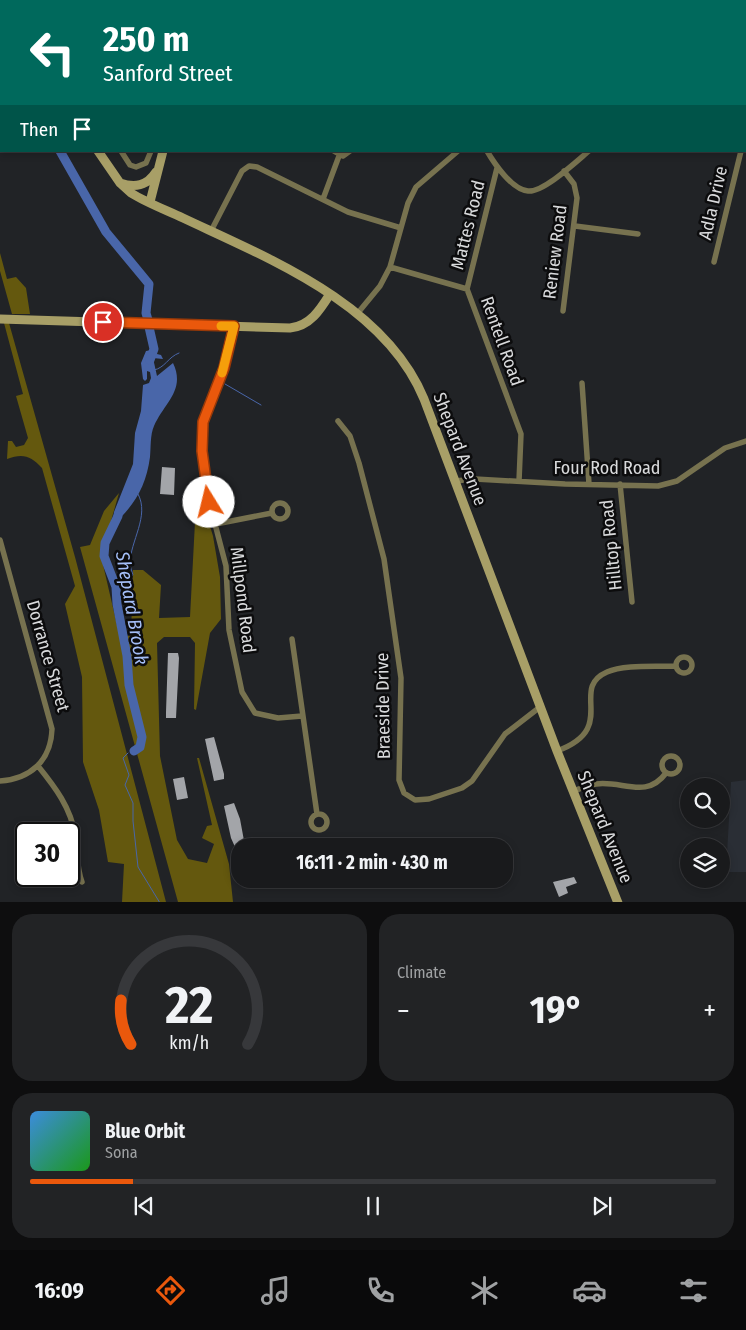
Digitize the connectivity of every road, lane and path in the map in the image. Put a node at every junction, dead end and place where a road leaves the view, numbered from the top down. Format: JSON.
{"nodes":[{"id":1,"x":99,"y":152,"type":"edge"},
{"id":2,"x":122,"y":152,"type":"edge"},
{"id":3,"x":150,"y":152,"type":"edge"},
{"id":4,"x":163,"y":152,"type":"edge"},
{"id":5,"x":335,"y":152,"type":"edge"},
{"id":6,"x":349,"y":152,"type":"edge"},
{"id":7,"x":457,"y":152,"type":"edge"},
{"id":8,"x":488,"y":152,"type":"edge"},
{"id":9,"x":588,"y":152,"type":"edge"},
{"id":10,"x":741,"y":152,"type":"edge"},
{"id":11,"x":339,"y":156,"type":"junction"},
{"id":12,"x":160,"y":164,"type":"junction"},
{"id":13,"x":497,"y":168,"type":"junction"},
{"id":14,"x":564,"y":171,"type":"junction"},
{"id":15,"x":120,"y":183,"type":"junction"},
{"id":16,"x":323,"y":199,"type":"junction"},
{"id":17,"x":150,"y":202,"type":"junction"},
{"id":18,"x":575,"y":226,"type":"junction"},
{"id":19,"x":401,"y":228,"type":"junction"},
{"id":20,"x":211,"y":231,"type":"junction"},
{"id":21,"x":638,"y":234,"type":"dead end"},
{"id":22,"x":714,"y":262,"type":"dead end"},
{"id":23,"x":390,"y":267,"type":"junction"},
{"id":24,"x":467,"y":289,"type":"junction"},
{"id":25,"x":330,"y":294,"type":"junction"},
{"id":26,"x":563,"y":311,"type":"dead end"},
{"id":27,"x":357,"y":314,"type":"junction"},
{"id":28,"x":0,"y":319,"type":"edge"},
{"id":29,"x":234,"y":326,"type":"junction"},
{"id":30,"x":582,"y":383,"type":"dead end"},
{"id":31,"x":338,"y":421,"type":"dead end"},
{"id":32,"x":746,"y":440,"type":"edge"},
{"id":33,"x":455,"y":481,"type":"junction"},
{"id":34,"x":519,"y":481,"type":"junction"},
{"id":35,"x":589,"y":484,"type":"junction"},
{"id":36,"x":620,"y":484,"type":"junction"},
{"id":37,"x":272,"y":513,"type":"dead end"},
{"id":38,"x":216,"y":524,"type":"junction"},
{"id":39,"x":0,"y":540,"type":"edge"},
{"id":40,"x":632,"y":602,"type":"dead end"},
{"id":41,"x":292,"y":639,"type":"dead end"},
{"id":42,"x":676,"y":666,"type":"dead end"},
{"id":43,"x":540,"y":707,"type":"junction"},
{"id":44,"x":302,"y":716,"type":"junction"},
{"id":45,"x":557,"y":751,"type":"junction"},
{"id":46,"x":38,"y":766,"type":"junction"},
{"id":47,"x":666,"y":773,"type":"dead end"},
{"id":48,"x":0,"y":781,"type":"edge"},
{"id":49,"x":573,"y":791,"type":"junction"},
{"id":50,"x":317,"y":814,"type":"dead end"},
{"id":51,"x":82,"y":882,"type":"dead end"},
{"id":52,"x":618,"y":902,"type":"edge"}],
"edges":[{"from":1,"to":15,"type":"main road","name":"Shepard Avenue"},
{"from":2,"to":3,"type":"street"},
{"from":4,"to":12,"type":"main road"},
{"from":5,"to":11,"type":"street"},
{"from":6,"to":11,"type":"street"},
{"from":7,"to":19,"type":"street"},
{"from":8,"to":13,"type":"street"},
{"from":9,"to":14,"type":"street"},
{"from":10,"to":22,"type":"street","name":"Adla Drive"},
{"from":11,"to":16,"type":"street"},
{"from":12,"to":15,"type":"main road"},
{"from":12,"to":17,"type":"main road"},
{"from":13,"to":14,"type":"street"},
{"from":13,"to":24,"type":"street","name":"Mattes Road"},
{"from":14,"to":18,"type":"street","name":"Reniew Road"},
{"from":15,"to":17,"type":"main road","name":"Shepard Avenue"},
{"from":16,"to":19,"type":"street"},
{"from":16,"to":20,"type":"street"},
{"from":17,"to":20,"type":"main road","name":"Shepard Avenue"},
{"from":18,"to":21,"type":"street"},
{"from":18,"to":26,"type":"street","name":"Reniew Road"},
{"from":19,"to":23,"type":"street"},
{"from":20,"to":25,"type":"main road","name":"Shepard Avenue"},
{"from":23,"to":24,"type":"street","name":"Rentell Road"},
{"from":23,"to":27,"type":"street"},
{"from":24,"to":34,"type":"street","name":"Rentell Road"},
{"from":25,"to":27,"type":"main road","name":"Shepard Avenue"},
{"from":25,"to":29,"type":"main road"},
{"from":27,"to":33,"type":"main road","name":"Shepard Avenue"},
{"from":28,"to":29,"type":"main road"},
{"from":29,"to":38,"type":"street","name":"Millpond Road"},
{"from":30,"to":35,"type":"street"},
{"from":31,"to":43,"type":"street","name":"Braeside Drive"},
{"from":32,"to":36,"type":"street","name":"Four Rod Road"},
{"from":33,"to":34,"type":"street","name":"Four Rod Road"},
{"from":33,"to":43,"type":"main road","name":"Shepard Avenue"},
{"from":34,"to":35,"type":"street","name":"Four Rod Road"},
{"from":35,"to":36,"type":"street","name":"Four Rod Road"},
{"from":36,"to":40,"type":"street","name":"Hilltop Road"},
{"from":37,"to":38,"type":"street"},
{"from":38,"to":44,"type":"street","name":"Millpond Road"},
{"from":39,"to":46,"type":"street","name":"Dorrance Street"},
{"from":41,"to":44,"type":"street"},
{"from":42,"to":45,"type":"street"},
{"from":43,"to":45,"type":"main road","name":"Shepard Avenue"},
{"from":44,"to":50,"type":"street"},
{"from":45,"to":49,"type":"main road","name":"Shepard Avenue"},
{"from":46,"to":48,"type":"street"},
{"from":46,"to":51,"type":"street"},
{"from":47,"to":49,"type":"street"},
{"from":49,"to":52,"type":"main road","name":"Shepard Avenue"}]}
